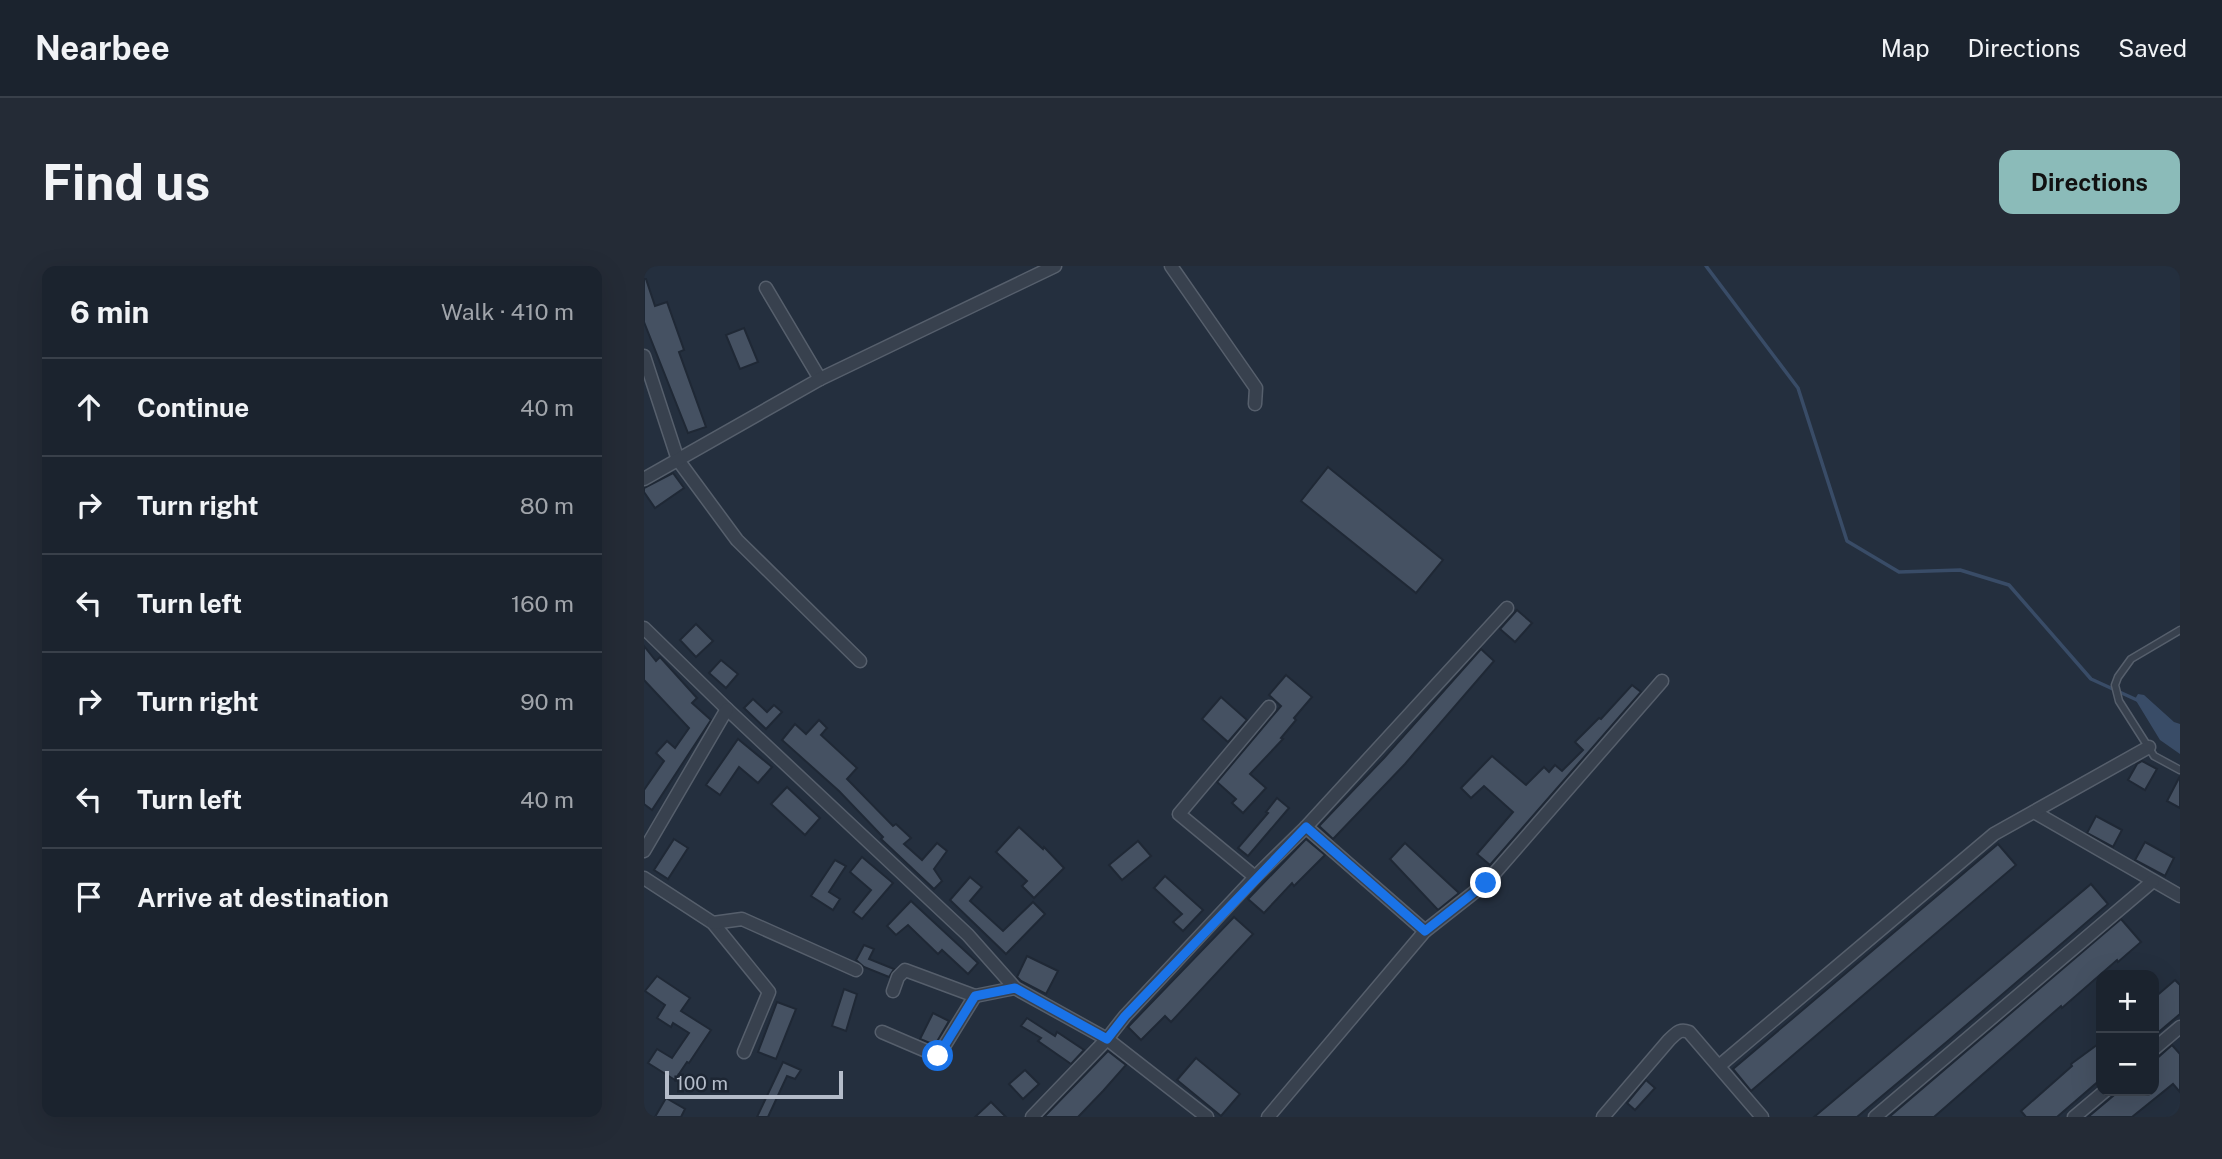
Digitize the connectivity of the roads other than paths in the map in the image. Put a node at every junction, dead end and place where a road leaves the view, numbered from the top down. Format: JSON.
{"nodes":[{"id":1,"x":1055,"y":266,"type":"edge"},
{"id":2,"x":1171,"y":266,"type":"edge"},
{"id":3,"x":766,"y":288,"type":"dead end"},
{"id":4,"x":644,"y":356,"type":"edge"},
{"id":5,"x":820,"y":379,"type":"junction"},
{"id":6,"x":1255,"y":404,"type":"dead end"},
{"id":7,"x":678,"y":460,"type":"junction"},
{"id":8,"x":644,"y":479,"type":"edge"},
{"id":9,"x":1507,"y":608,"type":"dead end"},
{"id":10,"x":644,"y":628,"type":"edge"},
{"id":11,"x":2180,"y":630,"type":"edge"},
{"id":12,"x":860,"y":661,"type":"dead end"},
{"id":13,"x":1662,"y":681,"type":"dead end"},
{"id":14,"x":1269,"y":708,"type":"dead end"},
{"id":15,"x":727,"y":709,"type":"junction"},
{"id":16,"x":2149,"y":747,"type":"junction"},
{"id":17,"x":2180,"y":770,"type":"edge"},
{"id":18,"x":2034,"y":812,"type":"junction"},
{"id":19,"x":1306,"y":827,"type":"junction"},
{"id":20,"x":644,"y":851,"type":"edge"},
{"id":21,"x":1255,"y":877,"type":"junction"},
{"id":22,"x":644,"y":878,"type":"edge"},
{"id":23,"x":2153,"y":881,"type":"junction"},
{"id":24,"x":2180,"y":896,"type":"edge"},
{"id":25,"x":713,"y":923,"type":"junction"},
{"id":26,"x":1425,"y":931,"type":"junction"},
{"id":27,"x":856,"y":970,"type":"dead end"},
{"id":28,"x":1015,"y":988,"type":"junction"},
{"id":29,"x":892,"y":992,"type":"dead end"},
{"id":30,"x":975,"y":996,"type":"junction"},
{"id":31,"x":2180,"y":1027,"type":"edge"},
{"id":32,"x":882,"y":1032,"type":"dead end"},
{"id":33,"x":1107,"y":1039,"type":"junction"},
{"id":34,"x":2159,"y":1045,"type":"edge"},
{"id":35,"x":744,"y":1052,"type":"dead end"},
{"id":36,"x":1719,"y":1066,"type":"junction"},
{"id":37,"x":2099,"y":1096,"type":"edge"},
{"id":38,"x":1032,"y":1117,"type":"edge"},
{"id":39,"x":1207,"y":1117,"type":"edge"},
{"id":40,"x":1268,"y":1117,"type":"edge"},
{"id":41,"x":1603,"y":1117,"type":"edge"},
{"id":42,"x":1762,"y":1117,"type":"edge"},
{"id":43,"x":1875,"y":1117,"type":"edge"},
{"id":44,"x":2074,"y":1117,"type":"edge"}],
"edges":[{"from":1,"to":5,"type":"street"},
{"from":2,"to":6,"type":"street"},
{"from":3,"to":5,"type":"street"},
{"from":4,"to":7,"type":"street"},
{"from":5,"to":7,"type":"street"},
{"from":7,"to":8,"type":"street"},
{"from":7,"to":12,"type":"street"},
{"from":9,"to":19,"type":"street"},
{"from":10,"to":15,"type":"street"},
{"from":11,"to":16,"type":"lane"},
{"from":13,"to":26,"type":"street"},
{"from":14,"to":21,"type":"street"},
{"from":15,"to":20,"type":"street"},
{"from":15,"to":28,"type":"street"},
{"from":16,"to":17,"type":"lane"},
{"from":16,"to":18,"type":"street"},
{"from":18,"to":23,"type":"street"},
{"from":18,"to":36,"type":"street"},
{"from":19,"to":21,"type":"street"},
{"from":19,"to":26,"type":"street"},
{"from":21,"to":33,"type":"street"},
{"from":22,"to":25,"type":"street"},
{"from":23,"to":24,"type":"street"},
{"from":23,"to":43,"type":"street"},
{"from":25,"to":27,"type":"street"},
{"from":25,"to":35,"type":"street"},
{"from":26,"to":40,"type":"street"},
{"from":28,"to":30,"type":"street"},
{"from":28,"to":33,"type":"street"},
{"from":29,"to":30,"type":"street"},
{"from":30,"to":32,"type":"street"},
{"from":31,"to":34,"type":"street"},
{"from":33,"to":38,"type":"street"},
{"from":33,"to":39,"type":"street"},
{"from":36,"to":41,"type":"street"},
{"from":36,"to":42,"type":"street"},
{"from":37,"to":44,"type":"street"}]}
